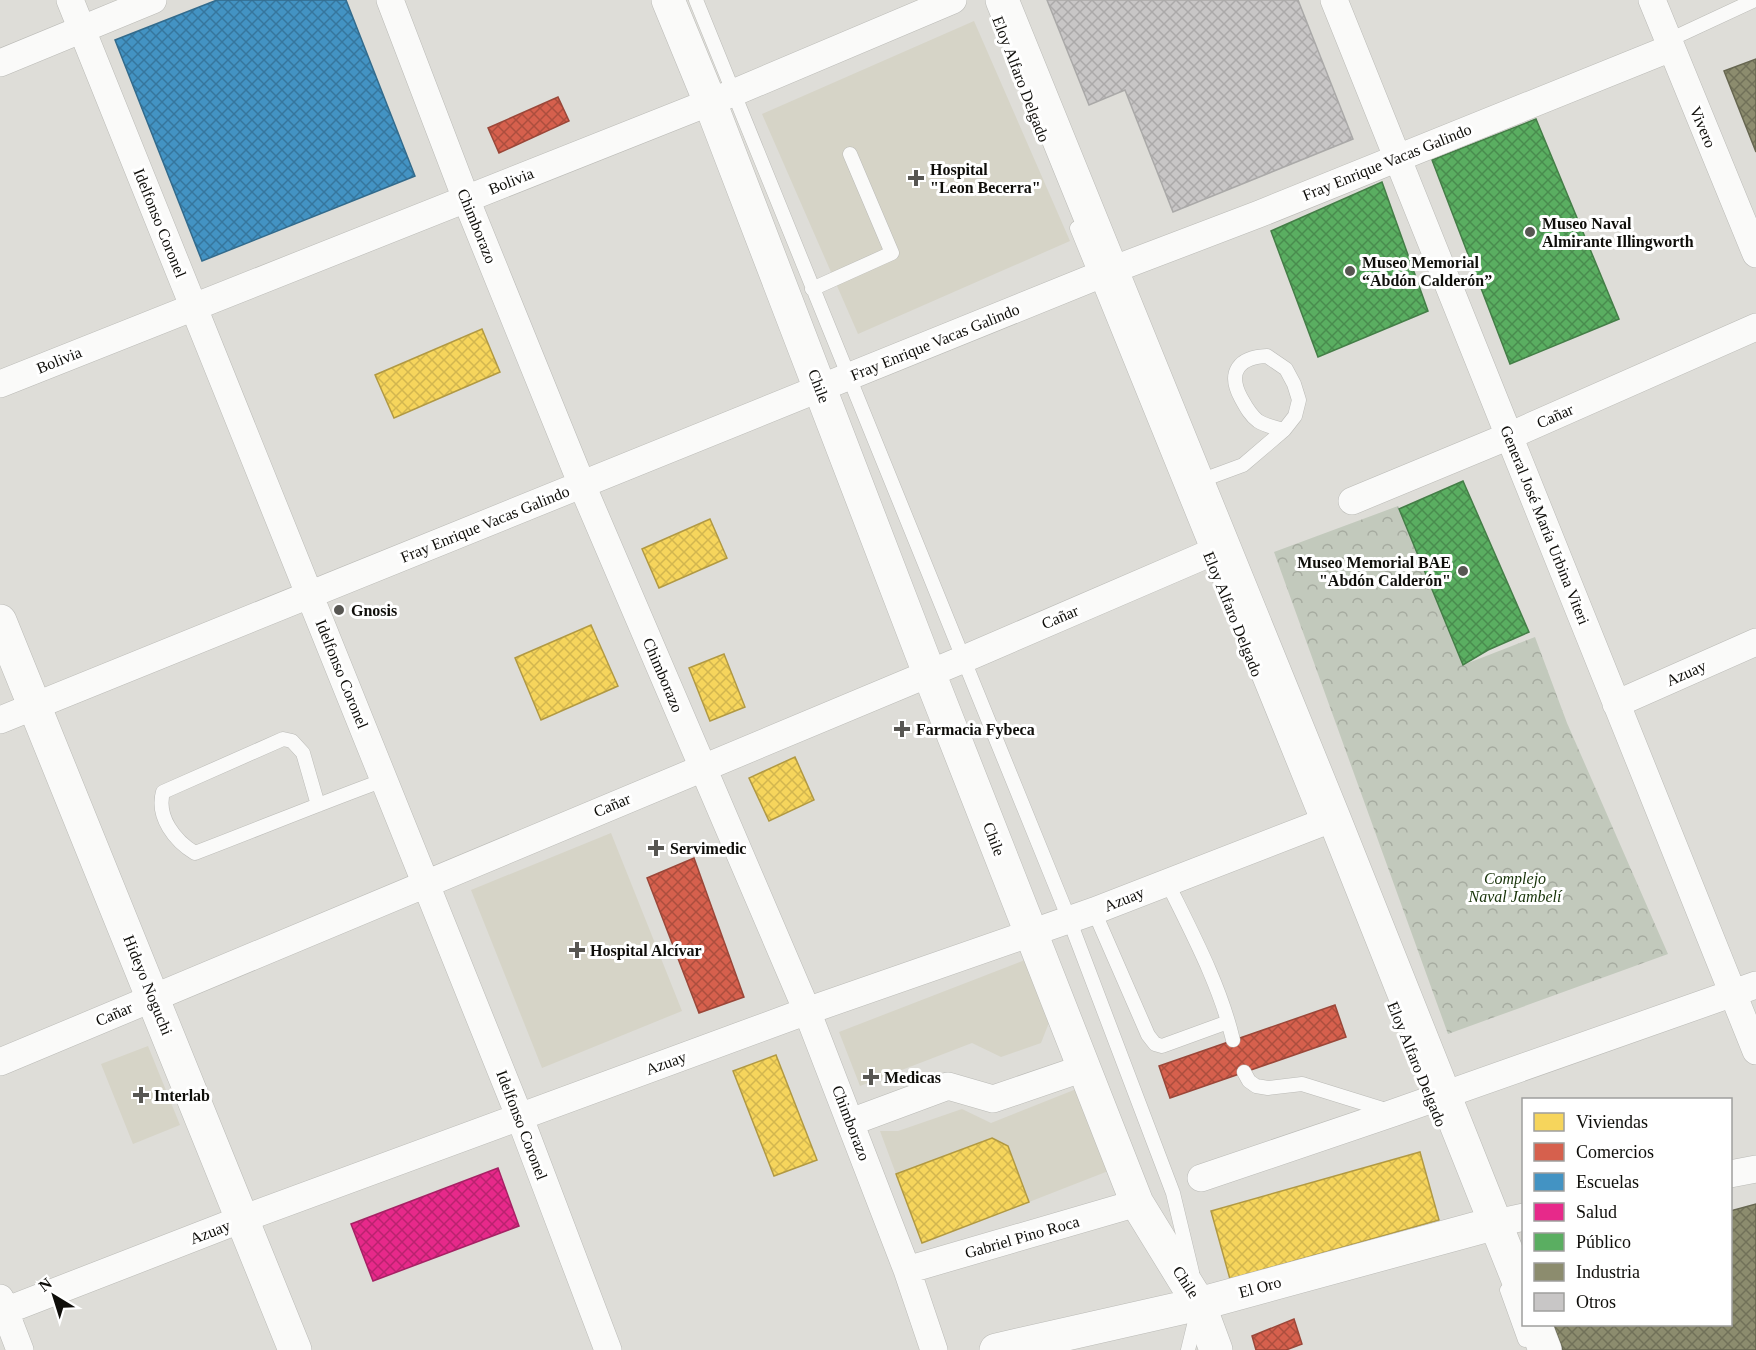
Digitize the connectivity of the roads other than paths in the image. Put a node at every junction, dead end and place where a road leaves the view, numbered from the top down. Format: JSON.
{"nodes":[{"id":1,"x":70,"y":0,"type":"edge"},
{"id":2,"x":153,"y":0,"type":"edge"},
{"id":3,"x":390,"y":0,"type":"edge"},
{"id":4,"x":668,"y":0,"type":"edge"},
{"id":5,"x":696,"y":0,"type":"edge"},
{"id":6,"x":953,"y":0,"type":"edge"},
{"id":7,"x":992,"y":0,"type":"edge"},
{"id":8,"x":1002,"y":0,"type":"edge"},
{"id":9,"x":1334,"y":0,"type":"edge"},
{"id":10,"x":1652,"y":0,"type":"edge"},
{"id":11,"x":1755,"y":0,"type":"edge"},
{"id":12,"x":82,"y":29,"type":"junction"},
{"id":13,"x":1670,"y":44,"type":"junction"},
{"id":14,"x":0,"y":63,"type":"edge"},
{"id":15,"x":722,"y":97,"type":"junction"},
{"id":16,"x":850,"y":154,"type":"dead end"},
{"id":17,"x":1050,"y":155,"type":"dead end"},
{"id":18,"x":1397,"y":158,"type":"junction"},
{"id":19,"x":466,"y":199,"type":"junction"},
{"id":20,"x":1071,"y":210,"type":"dead end"},
{"id":21,"x":1756,"y":254,"type":"edge"},
{"id":22,"x":1104,"y":273,"type":"junction"},
{"id":23,"x":812,"y":289,"type":"junction"},
{"id":24,"x":194,"y":307,"type":"junction"},
{"id":25,"x":1756,"y":327,"type":"edge"},
{"id":26,"x":834,"y":383,"type":"junction"},
{"id":27,"x":0,"y":384,"type":"edge"},
{"id":28,"x":1284,"y":430,"type":"junction"},
{"id":29,"x":1509,"y":436,"type":"junction"},
{"id":30,"x":1197,"y":482,"type":"junction"},
{"id":31,"x":582,"y":485,"type":"junction"},
{"id":32,"x":1352,"y":501,"type":"dead end"},
{"id":33,"x":1216,"y":550,"type":"junction"},
{"id":34,"x":310,"y":595,"type":"junction"},
{"id":35,"x":0,"y":621,"type":"edge"},
{"id":36,"x":1756,"y":642,"type":"edge"},
{"id":37,"x":964,"y":659,"type":"junction"},
{"id":38,"x":929,"y":673,"type":"junction"},
{"id":39,"x":1617,"y":704,"type":"junction"},
{"id":40,"x":34,"y":706,"type":"junction"},
{"id":41,"x":0,"y":720,"type":"edge"},
{"id":42,"x":702,"y":768,"type":"junction"},
{"id":43,"x":384,"y":780,"type":"junction"},
{"id":44,"x":318,"y":805,"type":"junction"},
{"id":45,"x":1325,"y":826,"type":"junction"},
{"id":46,"x":1167,"y":882,"type":"junction"},
{"id":47,"x":426,"y":883,"type":"junction"},
{"id":48,"x":1082,"y":915,"type":"junction"},
{"id":49,"x":1031,"y":933,"type":"junction"},
{"id":50,"x":1745,"y":989,"type":"edge"},
{"id":51,"x":152,"y":997,"type":"junction"},
{"id":52,"x":807,"y":1011,"type":"junction"},
{"id":53,"x":1228,"y":1022,"type":"junction"},
{"id":54,"x":1233,"y":1040,"type":"dead end"},
{"id":55,"x":1756,"y":1051,"type":"edge"},
{"id":56,"x":0,"y":1062,"type":"edge"},
{"id":57,"x":1084,"y":1068,"type":"junction"},
{"id":58,"x":1244,"y":1072,"type":"dead end"},
{"id":59,"x":1434,"y":1098,"type":"junction"},
{"id":60,"x":1394,"y":1113,"type":"junction"},
{"id":61,"x":520,"y":1118,"type":"junction"},
{"id":62,"x":851,"y":1122,"type":"junction"},
{"id":63,"x":1448,"y":1142,"type":"dead end"},
{"id":64,"x":1756,"y":1169,"type":"edge"},
{"id":65,"x":1732,"y":1174,"type":"edge"},
{"id":66,"x":1201,"y":1178,"type":"dead end"},
{"id":67,"x":1137,"y":1203,"type":"junction"},
{"id":68,"x":242,"y":1219,"type":"junction"},
{"id":69,"x":1501,"y":1222,"type":"edge"},
{"id":70,"x":907,"y":1270,"type":"junction"},
{"id":71,"x":1508,"y":1280,"type":"edge"},
{"id":72,"x":1200,"y":1304,"type":"junction"},
{"id":73,"x":2,"y":1307,"type":"edge"},
{"id":74,"x":1536,"y":1326,"type":"edge"},
{"id":75,"x":20,"y":1350,"type":"edge"},
{"id":76,"x":295,"y":1350,"type":"edge"},
{"id":77,"x":608,"y":1350,"type":"edge"},
{"id":78,"x":934,"y":1350,"type":"edge"},
{"id":79,"x":996,"y":1350,"type":"edge"},
{"id":80,"x":1188,"y":1350,"type":"edge"},
{"id":81,"x":1216,"y":1350,"type":"edge"},
{"id":82,"x":1529,"y":1350,"type":"edge"},
{"id":83,"x":1545,"y":1350,"type":"edge"}],
"edges":[{"from":1,"to":12,"type":"street","name":"Idelfonso Coronel"},
{"from":2,"to":12,"type":"street"},
{"from":3,"to":19,"type":"street","name":"Chimborazo"},
{"from":4,"to":15,"type":"main road","name":"Chile"},
{"from":5,"to":15,"type":"lane","name":"Chile"},
{"from":6,"to":15,"type":"street","name":"Bolivia"},
{"from":7,"to":17,"type":"lane","name":"Eloy Alfaro Delgado"},
{"from":8,"to":22,"type":"main road","name":"Eloy Alfaro Delgado"},
{"from":9,"to":18,"type":"street","name":"General José María Urbina Viteri"},
{"from":10,"to":13,"type":"street","name":"Vivero"},
{"from":11,"to":13,"type":"lane"},
{"from":12,"to":14,"type":"street"},
{"from":12,"to":24,"type":"street","name":"Idelfonso Coronel"},
{"from":13,"to":18,"type":"street","name":"Fray Enrique Vacas Galindo"},
{"from":13,"to":21,"type":"street","name":"Vivero"},
{"from":15,"to":19,"type":"street","name":"Bolivia"},
{"from":15,"to":23,"type":"lane","name":"Chile"},
{"from":15,"to":26,"type":"main road","name":"Chile"},
{"from":16,"to":23,"type":"lane"},
{"from":18,"to":22,"type":"street","name":"Fray Enrique Vacas Galindo"},
{"from":18,"to":29,"type":"street","name":"General José María Urbina Viteri"},
{"from":19,"to":24,"type":"street","name":"Bolivia"},
{"from":19,"to":31,"type":"street","name":"Chimborazo"},
{"from":20,"to":22,"type":"lane","name":"Eloy Alfaro Delgado"},
{"from":22,"to":26,"type":"street","name":"Fray Enrique Vacas Galindo"},
{"from":22,"to":30,"type":"main road","name":"Eloy Alfaro Delgado"},
{"from":22,"to":33,"type":"lane","name":"Eloy Alfaro Delgado"},
{"from":23,"to":26,"type":"lane","name":"Chile"},
{"from":24,"to":27,"type":"street","name":"Bolivia"},
{"from":24,"to":34,"type":"street","name":"Idelfonso Coronel"},
{"from":25,"to":29,"type":"street","name":"Cañar"},
{"from":26,"to":31,"type":"street","name":"Fray Enrique Vacas Galindo"},
{"from":26,"to":37,"type":"lane","name":"Chile"},
{"from":26,"to":38,"type":"main road","name":"Chile"},
{"from":28,"to":28,"type":"lane"},
{"from":28,"to":30,"type":"lane"},
{"from":29,"to":32,"type":"street","name":"Cañar"},
{"from":29,"to":39,"type":"street","name":"General José María Urbina Viteri"},
{"from":30,"to":33,"type":"main road","name":"Eloy Alfaro Delgado"},
{"from":31,"to":34,"type":"street","name":"Fray Enrique Vacas Galindo"},
{"from":31,"to":42,"type":"street","name":"Chimborazo"},
{"from":33,"to":37,"type":"street","name":"Cañar"},
{"from":33,"to":45,"type":"main road","name":"Eloy Alfaro Delgado"},
{"from":34,"to":40,"type":"street","name":"Fray Enrique Vacas Galindo"},
{"from":34,"to":43,"type":"street","name":"Idelfonso Coronel"},
{"from":35,"to":40,"type":"main road","name":"Hideyo Noguchi"},
{"from":36,"to":39,"type":"street","name":"Azuay"},
{"from":37,"to":38,"type":"street","name":"Cañar"},
{"from":37,"to":48,"type":"lane","name":"Chile"},
{"from":38,"to":42,"type":"street","name":"Cañar"},
{"from":38,"to":49,"type":"main road","name":"Chile"},
{"from":39,"to":50,"type":"street","name":"General José María Urbina Viteri"},
{"from":40,"to":41,"type":"street","name":"Fray Enrique Vacas Galindo"},
{"from":40,"to":51,"type":"main road","name":"Hideyo Noguchi"},
{"from":42,"to":47,"type":"street","name":"Cañar"},
{"from":42,"to":52,"type":"street","name":"Chimborazo"},
{"from":43,"to":44,"type":"lane"},
{"from":43,"to":47,"type":"street","name":"Idelfonso Coronel"},
{"from":44,"to":44,"type":"lane"},
{"from":45,"to":46,"type":"street","name":"Azuay"},
{"from":45,"to":59,"type":"main road","name":"Eloy Alfaro Delgado"},
{"from":46,"to":48,"type":"street","name":"Azuay"},
{"from":46,"to":53,"type":"lane"},
{"from":47,"to":51,"type":"street","name":"Cañar"},
{"from":47,"to":61,"type":"street","name":"Idelfonso Coronel"},
{"from":48,"to":49,"type":"street","name":"Azuay"},
{"from":48,"to":53,"type":"lane"},
{"from":48,"to":72,"type":"lane","name":"Chile"},
{"from":49,"to":52,"type":"street","name":"Azuay"},
{"from":49,"to":57,"type":"main road","name":"Chile"},
{"from":50,"to":55,"type":"street","name":"General José María Urbina Viteri"},
{"from":50,"to":59,"type":"street"},
{"from":51,"to":56,"type":"street","name":"Cañar"},
{"from":51,"to":68,"type":"main road","name":"Hideyo Noguchi"},
{"from":52,"to":61,"type":"street","name":"Azuay"},
{"from":52,"to":62,"type":"street","name":"Chimborazo"},
{"from":53,"to":54,"type":"lane"},
{"from":57,"to":62,"type":"street"},
{"from":57,"to":67,"type":"main road","name":"Chile"},
{"from":58,"to":60,"type":"lane"},
{"from":59,"to":60,"type":"street"},
{"from":59,"to":69,"type":"main road","name":"Eloy Alfaro Delgado"},
{"from":60,"to":66,"type":"street"},
{"from":61,"to":68,"type":"street","name":"Azuay"},
{"from":61,"to":77,"type":"street","name":"Idelfonso Coronel"},
{"from":62,"to":70,"type":"street","name":"Chimborazo"},
{"from":63,"to":69,"type":"lane","name":"Eloy Alfaro Delgado"},
{"from":64,"to":65,"type":"street"},
{"from":67,"to":70,"type":"street","name":"Gabriel Pino Roca"},
{"from":67,"to":72,"type":"main road","name":"Chile"},
{"from":68,"to":73,"type":"street","name":"Azuay"},
{"from":68,"to":76,"type":"main road","name":"Hideyo Noguchi"},
{"from":69,"to":71,"type":"main road"},
{"from":69,"to":72,"type":"main road","name":"El Oro"},
{"from":70,"to":78,"type":"street","name":"Chimborazo"},
{"from":71,"to":82,"type":"lane"},
{"from":72,"to":79,"type":"main road","name":"El Oro"},
{"from":72,"to":80,"type":"lane"},
{"from":72,"to":81,"type":"main road"},
{"from":73,"to":75,"type":"street"},
{"from":74,"to":83,"type":"main road"}]}
